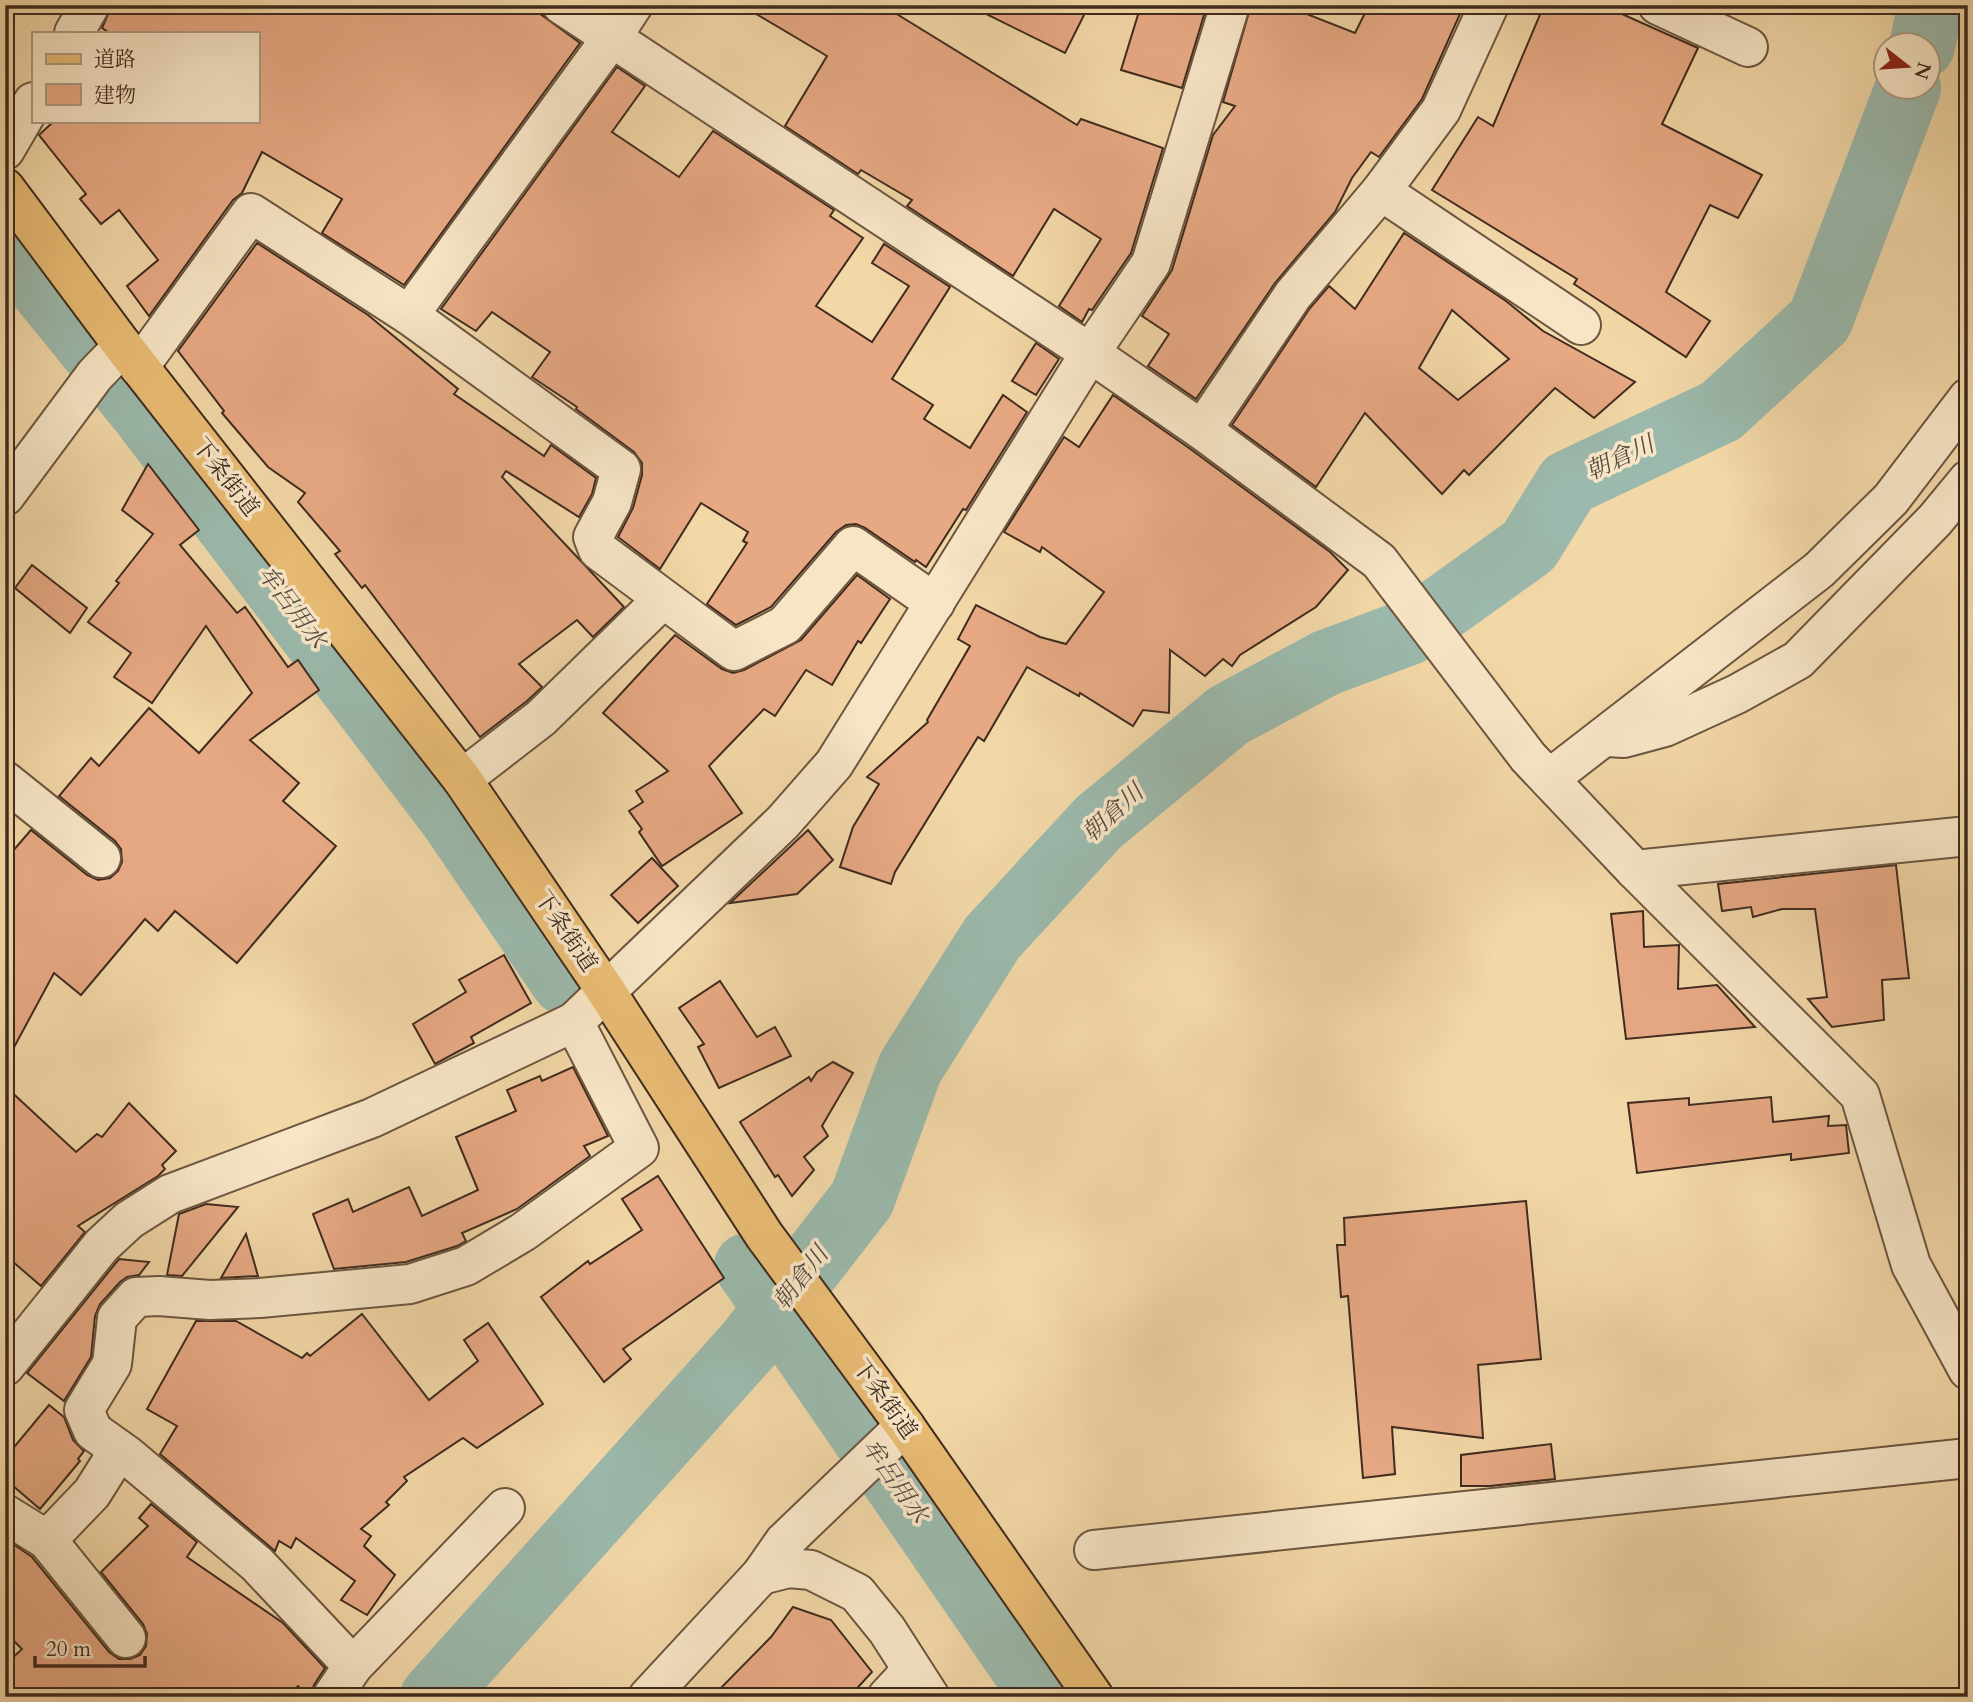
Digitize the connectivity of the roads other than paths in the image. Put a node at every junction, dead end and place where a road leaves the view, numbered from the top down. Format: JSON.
{"nodes":[{"id":1,"x":90,"y":5,"type":"edge"},
{"id":2,"x":562,"y":5,"type":"edge"},
{"id":3,"x":633,"y":5,"type":"edge"},
{"id":4,"x":1230,"y":5,"type":"edge"},
{"id":5,"x":1489,"y":5,"type":"edge"},
{"id":6,"x":1658,"y":5,"type":"edge"},
{"id":7,"x":75,"y":32,"type":"edge"},
{"id":8,"x":612,"y":37,"type":"junction"},
{"id":9,"x":1748,"y":47,"type":"dead end"},
{"id":10,"x":32,"y":104,"type":"edge"},
{"id":11,"x":5,"y":149,"type":"edge"},
{"id":12,"x":5,"y":188,"type":"edge"},
{"id":13,"x":1381,"y":191,"type":"junction"},
{"id":14,"x":409,"y":315,"type":"junction"},
{"id":15,"x":1580,"y":325,"type":"dead end"},
{"id":16,"x":1090,"y":353,"type":"junction"},
{"id":17,"x":119,"y":360,"type":"junction"},
{"id":18,"x":1968,"y":398,"type":"edge"},
{"id":19,"x":1202,"y":430,"type":"junction"},
{"id":20,"x":1968,"y":480,"type":"edge"},
{"id":21,"x":5,"y":496,"type":"edge"},
{"id":22,"x":662,"y":600,"type":"junction"},
{"id":23,"x":935,"y":603,"type":"junction"},
{"id":24,"x":1603,"y":737,"type":"junction"},
{"id":25,"x":1538,"y":768,"type":"junction"},
{"id":26,"x":462,"y":779,"type":"junction"},
{"id":27,"x":5,"y":781,"type":"edge"},
{"id":28,"x":1968,"y":836,"type":"edge"},
{"id":29,"x":101,"y":858,"type":"dead end"},
{"id":30,"x":1634,"y":870,"type":"junction"},
{"id":31,"x":606,"y":991,"type":"junction"},
{"id":32,"x":574,"y":1022,"type":"junction"},
{"id":33,"x":5,"y":1366,"type":"edge"},
{"id":34,"x":1968,"y":1370,"type":"edge"},
{"id":35,"x":904,"y":1427,"type":"junction"},
{"id":36,"x":119,"y":1450,"type":"junction"},
{"id":37,"x":1968,"y":1458,"type":"edge"},
{"id":38,"x":505,"y":1508,"type":"dead end"},
{"id":39,"x":5,"y":1514,"type":"edge"},
{"id":40,"x":47,"y":1540,"type":"junction"},
{"id":41,"x":1094,"y":1550,"type":"dead end"},
{"id":42,"x":761,"y":1575,"type":"junction"},
{"id":43,"x":126,"y":1638,"type":"dead end"},
{"id":44,"x":343,"y":1682,"type":"edge"},
{"id":45,"x":909,"y":1688,"type":"edge"},
{"id":46,"x":648,"y":1697,"type":"edge"},
{"id":47,"x":1094,"y":1697,"type":"edge"}],
"edges":[{"from":1,"to":7,"type":"street"},
{"from":2,"to":8,"type":"street"},
{"from":3,"to":8,"type":"street"},
{"from":4,"to":16,"type":"street"},
{"from":5,"to":13,"type":"street"},
{"from":6,"to":9,"type":"street"},
{"from":8,"to":14,"type":"street"},
{"from":8,"to":16,"type":"street"},
{"from":10,"to":11,"type":"street"},
{"from":12,"to":17,"type":"main road","name":"下条街道"},
{"from":13,"to":15,"type":"street"},
{"from":13,"to":19,"type":"street"},
{"from":14,"to":17,"type":"street"},
{"from":14,"to":22,"type":"street"},
{"from":16,"to":19,"type":"street"},
{"from":16,"to":23,"type":"street"},
{"from":17,"to":21,"type":"street"},
{"from":17,"to":26,"type":"main road","name":"下条街道"},
{"from":18,"to":24,"type":"street"},
{"from":19,"to":25,"type":"street"},
{"from":20,"to":24,"type":"street"},
{"from":22,"to":23,"type":"street"},
{"from":22,"to":26,"type":"street"},
{"from":23,"to":31,"type":"street"},
{"from":24,"to":25,"type":"street"},
{"from":25,"to":30,"type":"street"},
{"from":26,"to":31,"type":"main road","name":"下条街道"},
{"from":27,"to":29,"type":"street"},
{"from":28,"to":30,"type":"street"},
{"from":30,"to":34,"type":"street"},
{"from":31,"to":32,"type":"street"},
{"from":31,"to":35,"type":"main road","name":"下条街道"},
{"from":32,"to":33,"type":"street"},
{"from":32,"to":36,"type":"street"},
{"from":35,"to":42,"type":"street"},
{"from":35,"to":47,"type":"main road","name":"下条街道"},
{"from":36,"to":40,"type":"street"},
{"from":36,"to":44,"type":"street"},
{"from":37,"to":41,"type":"street"},
{"from":38,"to":44,"type":"street"},
{"from":39,"to":40,"type":"street"},
{"from":40,"to":43,"type":"street"},
{"from":42,"to":45,"type":"street"},
{"from":42,"to":46,"type":"street"}]}
